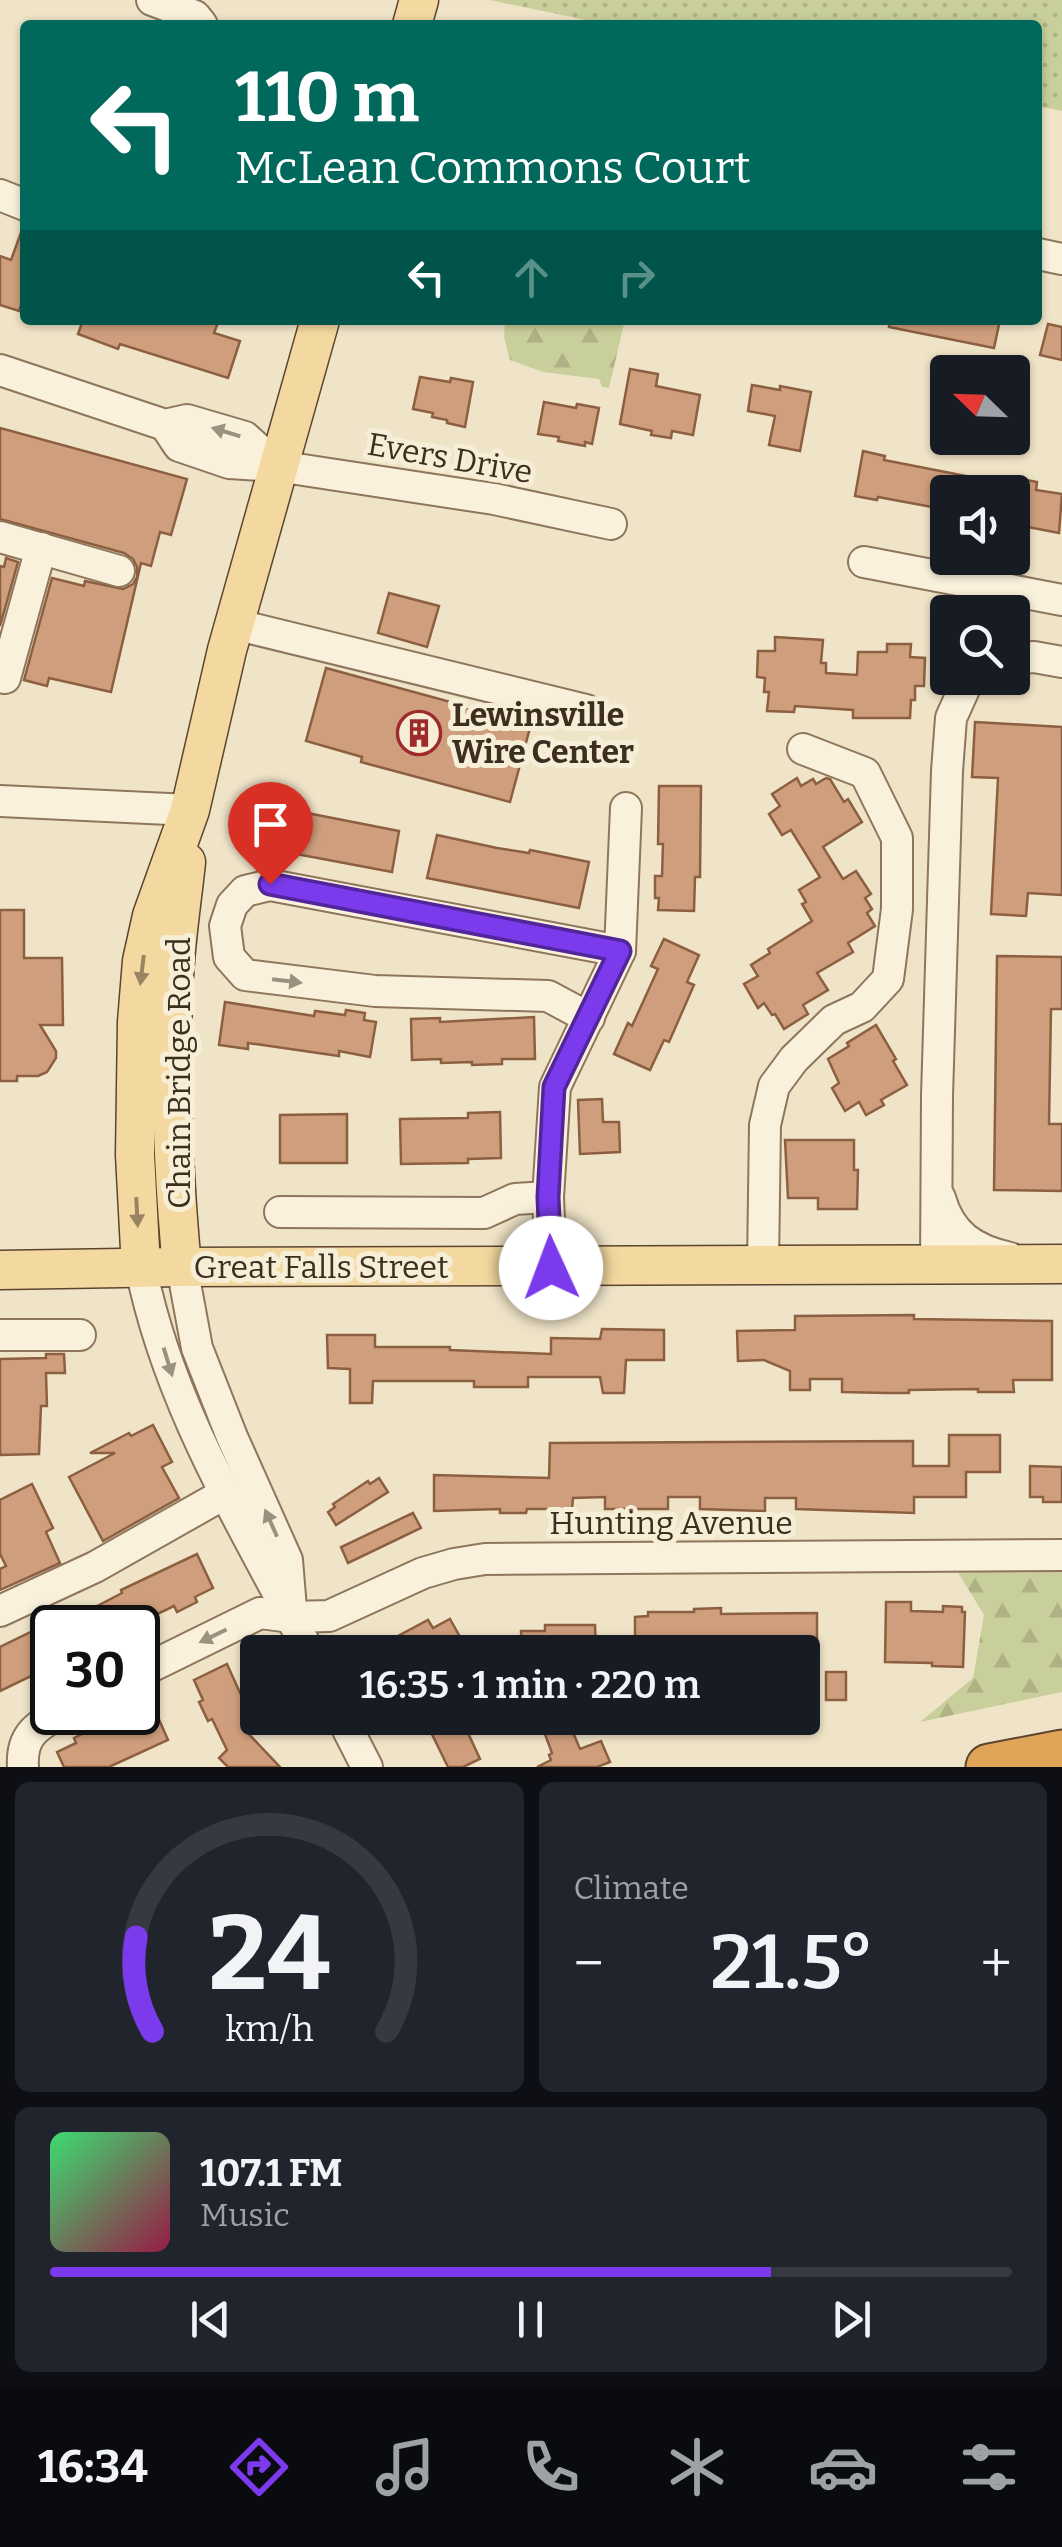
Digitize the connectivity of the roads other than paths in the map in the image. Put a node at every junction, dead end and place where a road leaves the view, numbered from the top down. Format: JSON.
{"nodes":[{"id":1,"x":152,"y":0,"type":"edge"},
{"id":2,"x":198,"y":20,"type":"edge"},
{"id":3,"x":319,"y":325,"type":"edge"},
{"id":4,"x":0,"y":370,"type":"edge"},
{"id":5,"x":277,"y":466,"type":"junction"},
{"id":6,"x":611,"y":524,"type":"dead end"},
{"id":7,"x":0,"y":537,"type":"edge"},
{"id":8,"x":40,"y":548,"type":"junction"},
{"id":9,"x":864,"y":562,"type":"dead end"},
{"id":10,"x":119,"y":571,"type":"dead end"},
{"id":11,"x":1062,"y":600,"type":"edge"},
{"id":12,"x":234,"y":624,"type":"junction"},
{"id":13,"x":1030,"y":657,"type":"edge"},
{"id":14,"x":1062,"y":662,"type":"edge"},
{"id":15,"x":5,"y":678,"type":"dead end"},
{"id":16,"x":961,"y":695,"type":"edge"},
{"id":17,"x":586,"y":710,"type":"dead end"},
{"id":18,"x":804,"y":748,"type":"dead end"},
{"id":19,"x":0,"y":801,"type":"edge"},
{"id":20,"x":626,"y":808,"type":"dead end"},
{"id":21,"x":190,"y":810,"type":"junction"},
{"id":22,"x":180,"y":921,"type":"junction"},
{"id":23,"x":225,"y":926,"type":"junction"},
{"id":24,"x":620,"y":951,"type":"junction"},
{"id":25,"x":589,"y":1018,"type":"junction"},
{"id":26,"x":937,"y":1186,"type":"junction"},
{"id":27,"x":548,"y":1197,"type":"junction"},
{"id":28,"x":280,"y":1212,"type":"dead end"},
{"id":29,"x":936,"y":1264,"type":"junction"},
{"id":30,"x":1049,"y":1264,"type":"edge"},
{"id":31,"x":764,"y":1265,"type":"junction"},
{"id":32,"x":182,"y":1267,"type":"junction"},
{"id":33,"x":142,"y":1268,"type":"junction"},
{"id":34,"x":551,"y":1268,"type":"junction"},
{"id":35,"x":0,"y":1270,"type":"edge"},
{"id":36,"x":0,"y":1335,"type":"edge"},
{"id":37,"x":80,"y":1335,"type":"dead end"},
{"id":38,"x":224,"y":1494,"type":"junction"},
{"id":39,"x":1062,"y":1554,"type":"edge"},
{"id":40,"x":0,"y":1611,"type":"edge"},
{"id":41,"x":291,"y":1617,"type":"junction"},
{"id":42,"x":300,"y":1635,"type":"edge"},
{"id":43,"x":160,"y":1662,"type":"edge"},
{"id":44,"x":31,"y":1735,"type":"edge"},
{"id":45,"x":351,"y":1735,"type":"edge"},
{"id":46,"x":1062,"y":1753,"type":"edge"},
{"id":47,"x":23,"y":1767,"type":"edge"},
{"id":48,"x":368,"y":1767,"type":"edge"},
{"id":49,"x":989,"y":1767,"type":"edge"}],
"edges":[{"from":1,"to":2,"type":"street"},
{"from":3,"to":5,"type":"main road","name":"Chain Bridge Road"},
{"from":4,"to":5,"type":"street"},
{"from":5,"to":6,"type":"street","name":"Evers Drive"},
{"from":5,"to":12,"type":"main road","name":"Chain Bridge Road"},
{"from":7,"to":8,"type":"street"},
{"from":8,"to":10,"type":"street"},
{"from":8,"to":15,"type":"street"},
{"from":9,"to":11,"type":"street"},
{"from":12,"to":17,"type":"street"},
{"from":12,"to":21,"type":"main road","name":"Chain Bridge Road"},
{"from":13,"to":14,"type":"street"},
{"from":16,"to":26,"type":"street"},
{"from":18,"to":31,"type":"street"},
{"from":19,"to":21,"type":"street"},
{"from":20,"to":24,"type":"street"},
{"from":21,"to":22,"type":"main road","name":"Chain Bridge Road"},
{"from":21,"to":33,"type":"main road","name":"Chain Bridge Road","one_way":true},
{"from":22,"to":23,"type":"street"},
{"from":22,"to":32,"type":"main road","name":"Chain Bridge Road"},
{"from":23,"to":24,"type":"street"},
{"from":23,"to":25,"type":"street","one_way":true},
{"from":24,"to":25,"type":"street"},
{"from":25,"to":27,"type":"street"},
{"from":26,"to":29,"type":"street"},
{"from":26,"to":30,"type":"street"},
{"from":27,"to":28,"type":"street"},
{"from":27,"to":34,"type":"street"},
{"from":29,"to":30,"type":"main road","name":"Great Falls Street"},
{"from":29,"to":31,"type":"main road","name":"Great Falls Street"},
{"from":31,"to":34,"type":"main road","name":"Great Falls Street"},
{"from":32,"to":33,"type":"main road","name":"Great Falls Street"},
{"from":32,"to":34,"type":"main road","name":"Great Falls Street"},
{"from":41,"to":32,"type":"street","name":"Chain Bridge Road","one_way":true},
{"from":33,"to":35,"type":"main road","name":"Great Falls Street"},
{"from":33,"to":38,"type":"street","name":"Chain Bridge Road","one_way":true},
{"from":36,"to":37,"type":"street"},
{"from":38,"to":40,"type":"street"},
{"from":38,"to":41,"type":"street","name":"Chain Bridge Road"},
{"from":39,"to":41,"type":"street","name":"Hunting Avenue"},
{"from":41,"to":42,"type":"street","name":"Chain Bridge Road"},
{"from":41,"to":43,"type":"street","name":"Hunting Avenue","one_way":true},
{"from":44,"to":47,"type":"street"},
{"from":45,"to":48,"type":"street"},
{"from":46,"to":49,"type":"highway"}]}
